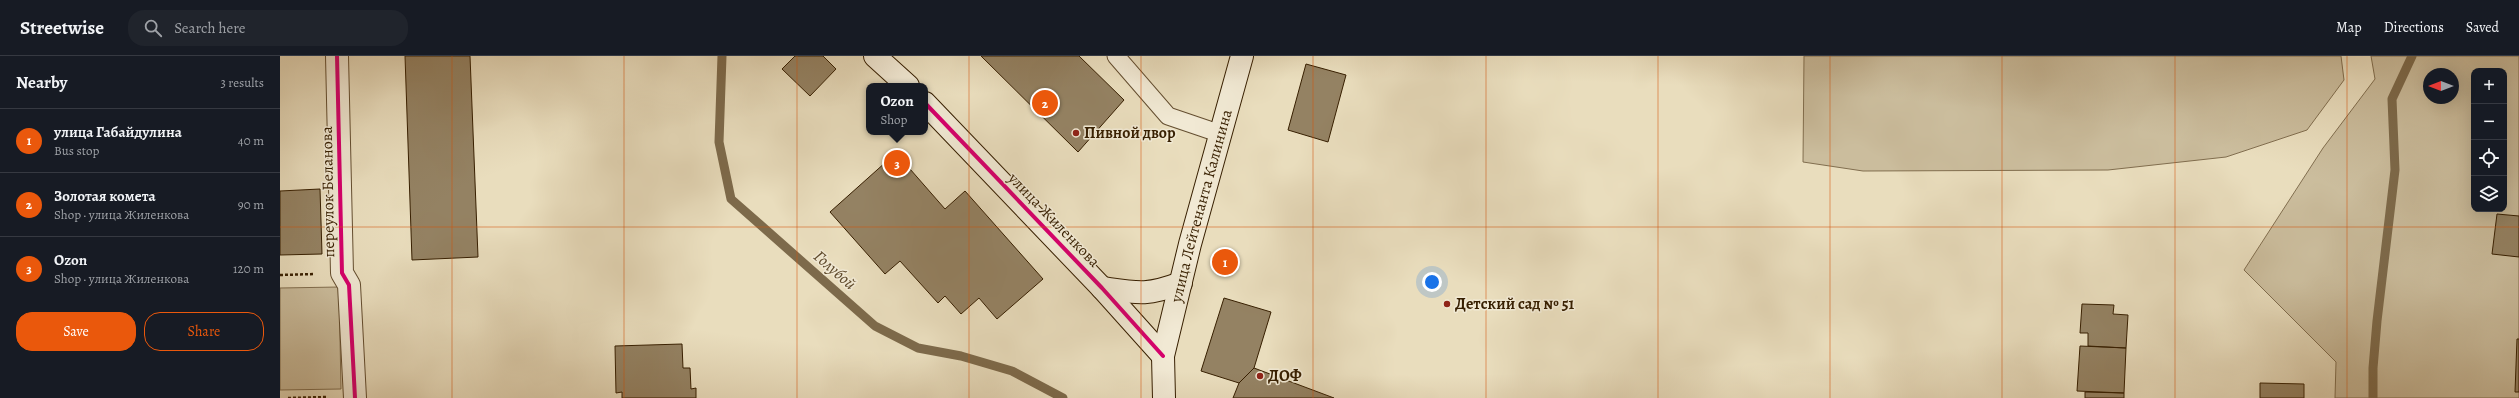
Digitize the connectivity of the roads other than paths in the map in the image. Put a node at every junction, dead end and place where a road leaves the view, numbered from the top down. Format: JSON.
{"nodes":[{"id":1,"x":337,"y":56,"type":"edge"},
{"id":2,"x":875,"y":56,"type":"edge"},
{"id":3,"x":1116,"y":56,"type":"edge"},
{"id":4,"x":1242,"y":56,"type":"edge"},
{"id":5,"x":905,"y":83,"type":"edge"},
{"id":6,"x":928,"y":105,"type":"edge"},
{"id":7,"x":1221,"y":134,"type":"junction"},
{"id":8,"x":1181,"y":283,"type":"junction"},
{"id":9,"x":1102,"y":288,"type":"junction"},
{"id":10,"x":1163,"y":356,"type":"junction"},
{"id":11,"x":355,"y":397,"type":"edge"},
{"id":12,"x":1164,"y":398,"type":"edge"}],
"edges":[{"from":1,"to":11,"type":"street","name":"переулок Беланова"},
{"from":2,"to":5,"type":"street"},
{"from":3,"to":7,"type":"lane"},
{"from":4,"to":7,"type":"street","name":"улица Лейтенанта Калинина"},
{"from":6,"to":9,"type":"street","name":"улица Жиленкова"},
{"from":7,"to":8,"type":"street","name":"улица Лейтенанта Калинина"},
{"from":8,"to":9,"type":"street"},
{"from":8,"to":10,"type":"street","name":"улица Лейтенанта Калинина"},
{"from":9,"to":10,"type":"street","name":"улица Жиленкова"},
{"from":10,"to":12,"type":"street"}]}
